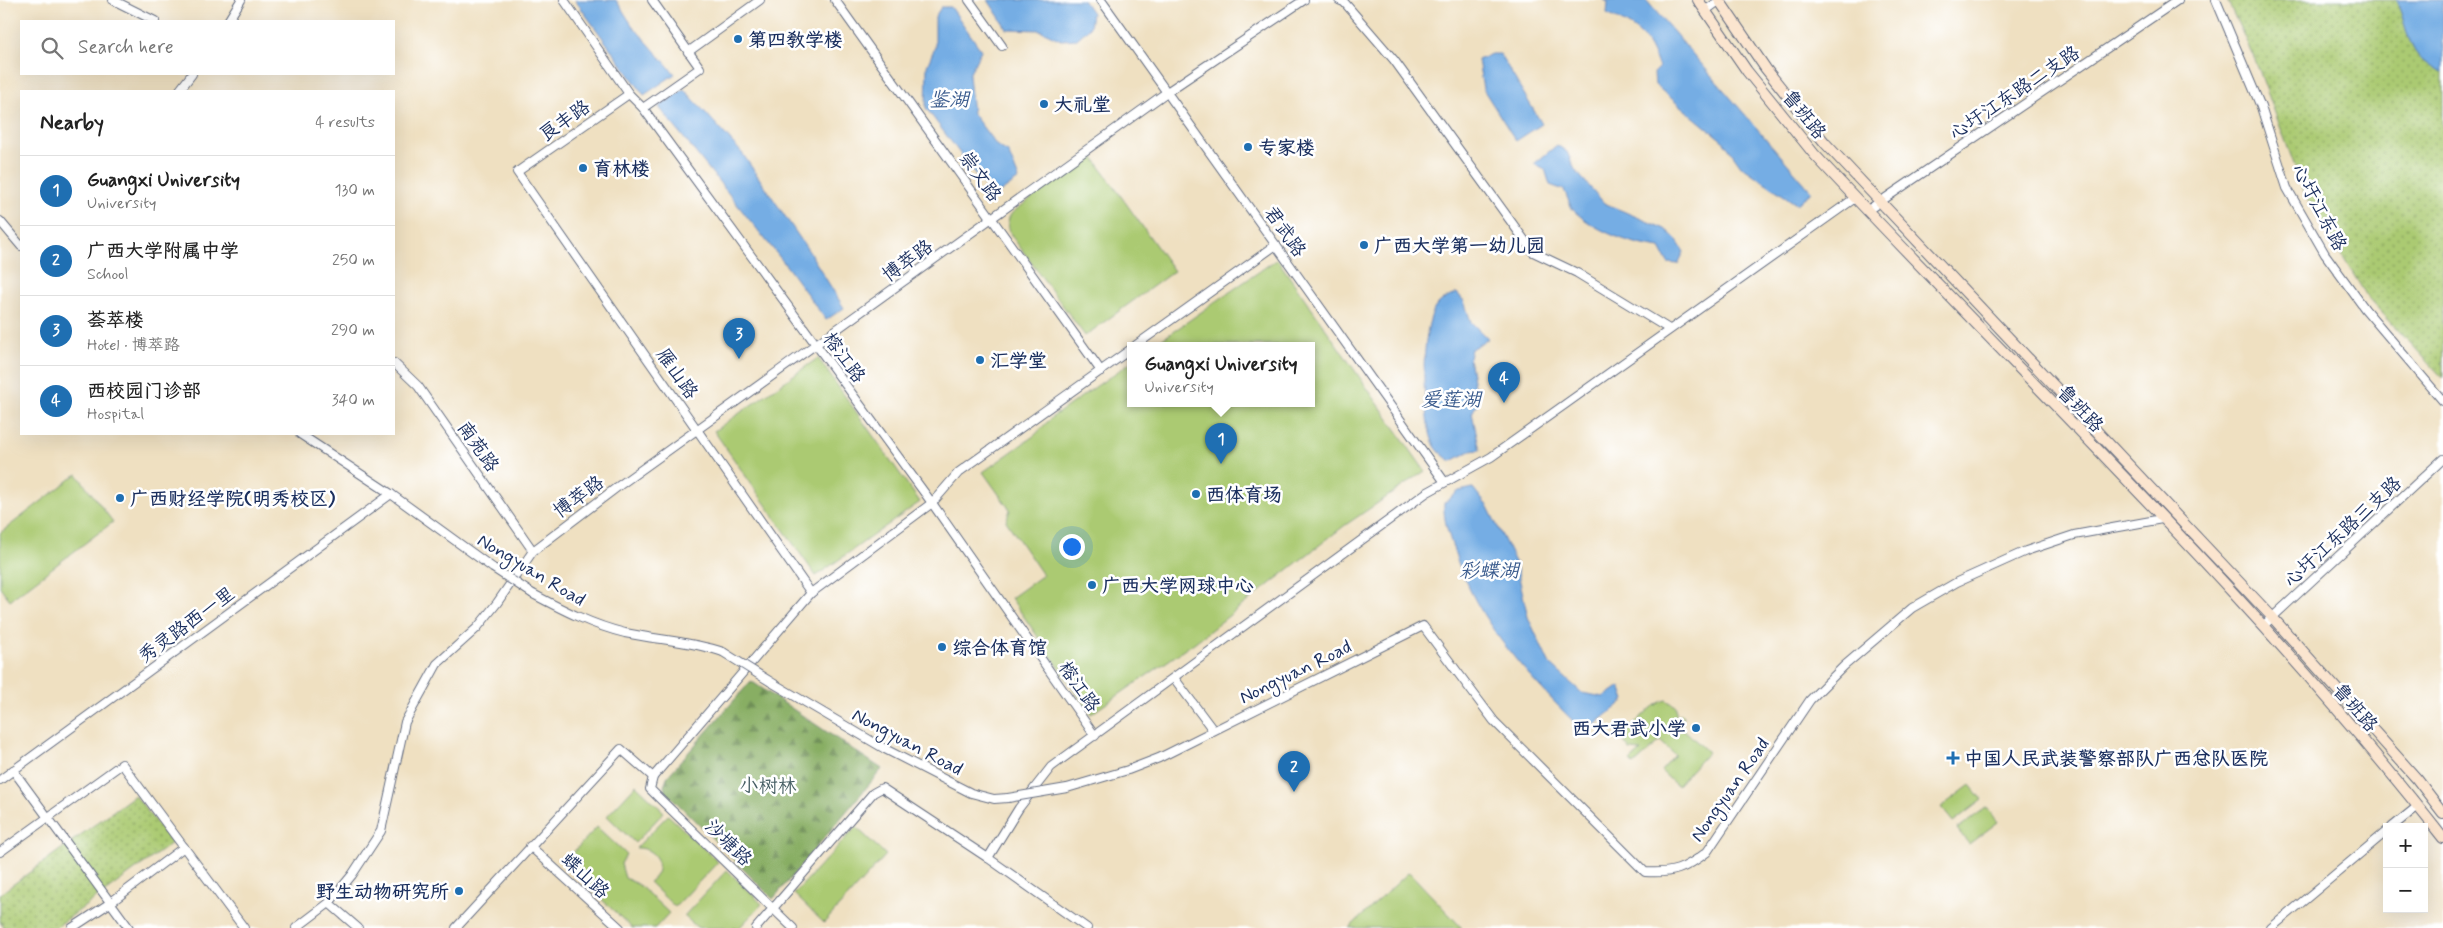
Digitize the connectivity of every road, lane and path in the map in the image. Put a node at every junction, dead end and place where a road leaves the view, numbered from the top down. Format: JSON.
{"nodes":[{"id":1,"x":113,"y":0,"type":"edge"},
{"id":2,"x":241,"y":0,"type":"edge"},
{"id":3,"x":564,"y":0,"type":"edge"},
{"id":4,"x":652,"y":0,"type":"edge"},
{"id":5,"x":760,"y":0,"type":"edge"},
{"id":6,"x":835,"y":0,"type":"edge"},
{"id":7,"x":969,"y":0,"type":"edge"},
{"id":8,"x":1101,"y":0,"type":"edge"},
{"id":9,"x":1304,"y":0,"type":"edge"},
{"id":10,"x":1338,"y":0,"type":"edge"},
{"id":11,"x":1698,"y":0,"type":"edge"},
{"id":12,"x":1720,"y":0,"type":"edge"},
{"id":13,"x":2178,"y":0,"type":"edge"},
{"id":14,"x":2216,"y":0,"type":"edge"},
{"id":15,"x":1705,"y":11,"type":"junction"},
{"id":16,"x":153,"y":20,"type":"edge"},
{"id":17,"x":229,"y":20,"type":"edge"},
{"id":18,"x":1002,"y":46,"type":"dead end"},
{"id":19,"x":688,"y":52,"type":"junction"},
{"id":20,"x":191,"y":75,"type":"edge"},
{"id":21,"x":180,"y":90,"type":"edge"},
{"id":22,"x":1167,"y":92,"type":"junction"},
{"id":23,"x":629,"y":94,"type":"junction"},
{"id":24,"x":643,"y":108,"type":"junction"},
{"id":25,"x":517,"y":172,"type":"joint"},
{"id":26,"x":1855,"y":198,"type":"junction"},
{"id":27,"x":1881,"y":202,"type":"junction"},
{"id":28,"x":1868,"y":210,"type":"junction"},
{"id":29,"x":992,"y":218,"type":"junction"},
{"id":30,"x":0,"y":220,"type":"edge"},
{"id":31,"x":20,"y":245,"type":"edge"},
{"id":32,"x":1276,"y":245,"type":"junction"},
{"id":33,"x":1669,"y":329,"type":"junction"},
{"id":34,"x":1140,"y":342,"type":"edge"},
{"id":35,"x":816,"y":345,"type":"junction"},
{"id":36,"x":1127,"y":352,"type":"edge"},
{"id":37,"x":395,"y":364,"type":"edge"},
{"id":38,"x":1100,"y":371,"type":"junction"},
{"id":39,"x":2443,"y":402,"type":"edge"},
{"id":40,"x":698,"y":430,"type":"junction"},
{"id":41,"x":302,"y":435,"type":"edge"},
{"id":42,"x":2443,"y":459,"type":"edge"},
{"id":43,"x":1444,"y":481,"type":"junction"},
{"id":44,"x":392,"y":494,"type":"junction"},
{"id":45,"x":932,"y":503,"type":"junction"},
{"id":46,"x":2162,"y":519,"type":"junction"},
{"id":47,"x":533,"y":551,"type":"junction"},
{"id":48,"x":811,"y":593,"type":"junction"},
{"id":49,"x":2273,"y":618,"type":"junction"},
{"id":50,"x":2263,"y":626,"type":"junction"},
{"id":51,"x":1174,"y":678,"type":"junction"},
{"id":52,"x":1212,"y":730,"type":"junction"},
{"id":53,"x":1095,"y":736,"type":"junction"},
{"id":54,"x":13,"y":770,"type":"junction"},
{"id":55,"x":653,"y":777,"type":"junction"},
{"id":56,"x":0,"y":780,"type":"edge"},
{"id":57,"x":2418,"y":806,"type":"junction"},
{"id":58,"x":2443,"y":813,"type":"edge"},
{"id":59,"x":48,"y":817,"type":"junction"},
{"id":60,"x":2397,"y":823,"type":"edge"},
{"id":61,"x":2383,"y":834,"type":"edge"},
{"id":62,"x":2443,"y":838,"type":"edge"},
{"id":63,"x":530,"y":846,"type":"junction"},
{"id":64,"x":184,"y":847,"type":"junction"},
{"id":65,"x":0,"y":852,"type":"edge"},
{"id":66,"x":988,"y":858,"type":"junction"},
{"id":67,"x":110,"y":903,"type":"junction"},
{"id":68,"x":329,"y":903,"type":"junction"},
{"id":69,"x":774,"y":908,"type":"junction"},
{"id":70,"x":72,"y":928,"type":"edge"},
{"id":71,"x":129,"y":928,"type":"edge"},
{"id":72,"x":244,"y":928,"type":"edge"},
{"id":73,"x":296,"y":928,"type":"edge"},
{"id":74,"x":358,"y":928,"type":"edge"},
{"id":75,"x":456,"y":928,"type":"edge"},
{"id":76,"x":620,"y":928,"type":"edge"},
{"id":77,"x":756,"y":928,"type":"edge"},
{"id":78,"x":793,"y":928,"type":"edge"},
{"id":79,"x":1087,"y":928,"type":"edge"},
{"id":80,"x":2270,"y":928,"type":"edge"}],
"edges":[{"from":1,"to":16,"type":"street"},
{"from":2,"to":17,"type":"street"},
{"from":3,"to":23,"type":"street","name":"榕江路"},
{"from":4,"to":19,"type":"street"},
{"from":5,"to":19,"type":"street"},
{"from":6,"to":29,"type":"street","name":"崇文路"},
{"from":7,"to":18,"type":"street"},
{"from":8,"to":22,"type":"street","name":"君武路"},
{"from":9,"to":22,"type":"street","name":"博萃路"},
{"from":10,"to":33,"type":"street"},
{"from":11,"to":15,"type":"main road","name":"鲁班路"},
{"from":12,"to":15,"type":"street"},
{"from":12,"to":27,"type":"main road","name":"鲁班路"},
{"from":13,"to":27,"type":"street","name":"心圩江东路二支路"},
{"from":14,"to":39,"type":"street","name":"心圩江东路"},
{"from":15,"to":26,"type":"main road","name":"鲁班路"},
{"from":19,"to":24,"type":"street"},
{"from":20,"to":21,"type":"street"},
{"from":22,"to":29,"type":"street","name":"博萃路"},
{"from":22,"to":32,"type":"street","name":"君武路"},
{"from":23,"to":24,"type":"street","name":"榕江路"},
{"from":23,"to":25,"type":"street","name":"良丰路"},
{"from":24,"to":35,"type":"street","name":"榕江路"},
{"from":25,"to":40,"type":"street","name":"雁山路"},
{"from":26,"to":28,"type":"main road","name":"鲁班路"},
{"from":26,"to":33,"type":"street"},
{"from":27,"to":28,"type":"street","name":"心圩江东路二支路"},
{"from":27,"to":49,"type":"main road","name":"鲁班路"},
{"from":28,"to":46,"type":"main road","name":"鲁班路"},
{"from":29,"to":35,"type":"street","name":"博萃路"},
{"from":29,"to":38,"type":"street","name":"崇文路"},
{"from":30,"to":31,"type":"street"},
{"from":32,"to":34,"type":"street"},
{"from":32,"to":43,"type":"street","name":"君武路"},
{"from":33,"to":43,"type":"street"},
{"from":35,"to":40,"type":"street","name":"博萃路"},
{"from":35,"to":45,"type":"street","name":"榕江路"},
{"from":36,"to":38,"type":"street"},
{"from":37,"to":47,"type":"street","name":"南苑路"},
{"from":38,"to":45,"type":"street"},
{"from":40,"to":47,"type":"street","name":"博萃路"},
{"from":40,"to":48,"type":"street","name":"雁山路"},
{"from":41,"to":44,"type":"street","name":"Nongyuan Road"},
{"from":42,"to":49,"type":"street","name":"心圩江东路三支路"},
{"from":43,"to":51,"type":"street"},
{"from":44,"to":52,"type":"street","name":"Nongyuan Road","bridge":true},
{"from":44,"to":54,"type":"street","name":"秀灵路西一里"},
{"from":45,"to":48,"type":"street"},
{"from":45,"to":53,"type":"street","name":"榕江路"},
{"from":46,"to":50,"type":"main road","name":"鲁班路"},
{"from":46,"to":52,"type":"street","name":"Nongyuan Road"},
{"from":47,"to":68,"type":"street","name":"博萃路"},
{"from":48,"to":55,"type":"street"},
{"from":49,"to":50,"type":"street","name":"心圩江东路三支路"},
{"from":49,"to":58,"type":"main road","name":"鲁班路"},
{"from":50,"to":57,"type":"main road","name":"鲁班路"},
{"from":51,"to":52,"type":"street"},
{"from":51,"to":53,"type":"street"},
{"from":53,"to":66,"type":"street"},
{"from":54,"to":56,"type":"street","name":"秀灵路西一里"},
{"from":54,"to":59,"type":"street"},
{"from":55,"to":63,"type":"street"},
{"from":55,"to":69,"type":"street","name":"沙塘路"},
{"from":57,"to":60,"type":"street"},
{"from":57,"to":62,"type":"main road","name":"鲁班路"},
{"from":59,"to":64,"type":"street"},
{"from":59,"to":65,"type":"street"},
{"from":59,"to":67,"type":"street"},
{"from":61,"to":80,"type":"street"},
{"from":63,"to":75,"type":"street"},
{"from":63,"to":76,"type":"street","name":"蝶山路"},
{"from":64,"to":67,"type":"street"},
{"from":64,"to":72,"type":"street"},
{"from":66,"to":69,"type":"street"},
{"from":66,"to":79,"type":"street"},
{"from":67,"to":70,"type":"street"},
{"from":67,"to":71,"type":"street"},
{"from":68,"to":73,"type":"street","name":"博萃路"},
{"from":68,"to":74,"type":"street"},
{"from":69,"to":77,"type":"street"},
{"from":69,"to":78,"type":"street","name":"沙塘路"}]}
